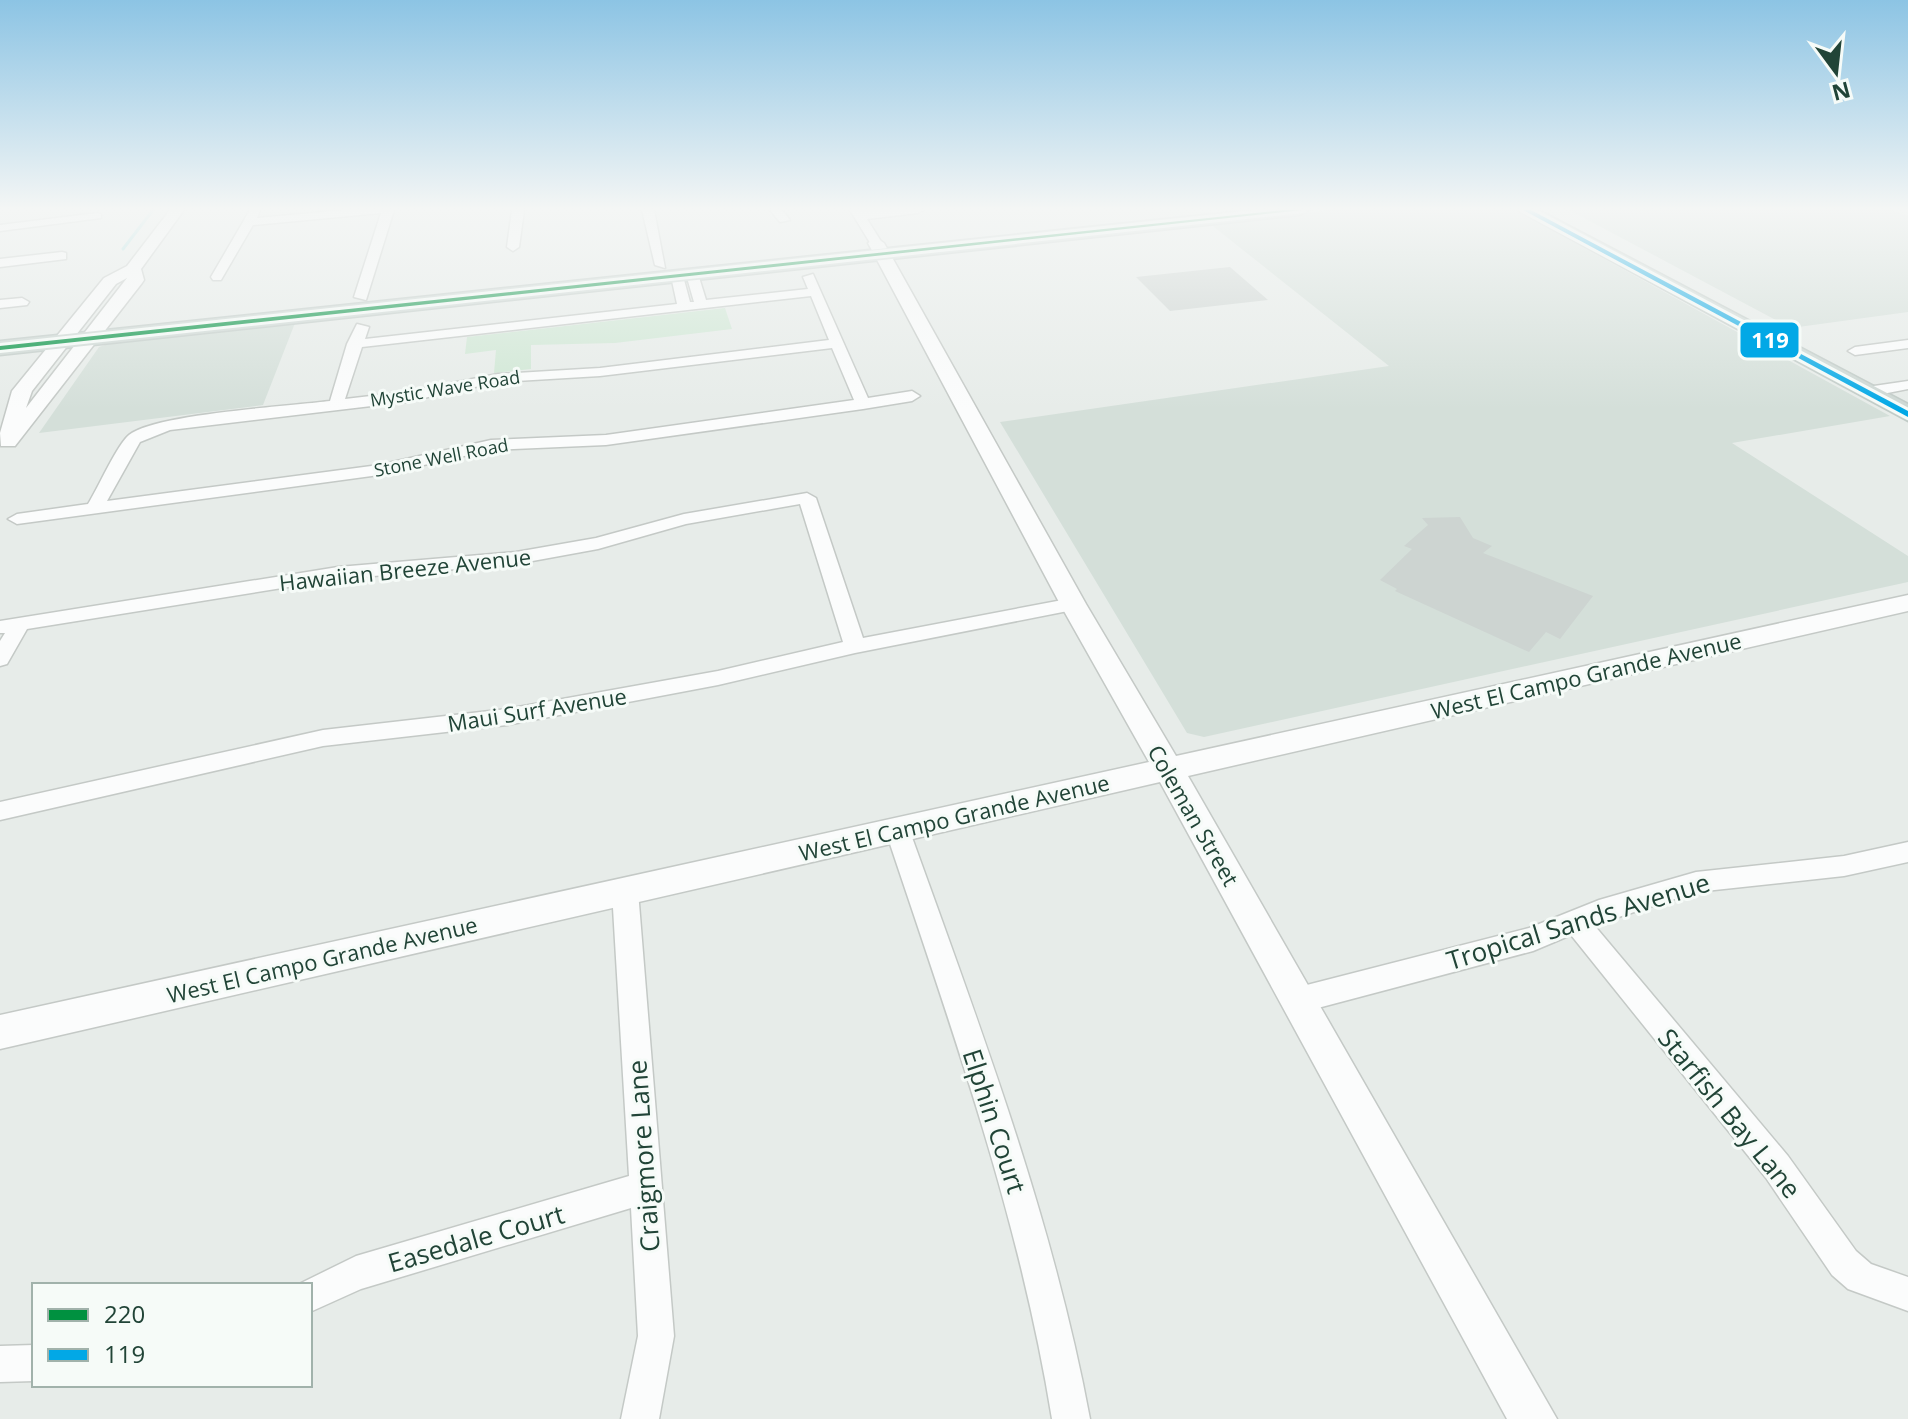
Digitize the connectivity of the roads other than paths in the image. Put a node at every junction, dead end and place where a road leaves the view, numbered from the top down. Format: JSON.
{"nodes":[{"id":1,"x":119,"y":276,"type":"edge"},
{"id":2,"x":135,"y":276,"type":"edge"},
{"id":3,"x":367,"y":276,"type":"edge"},
{"id":4,"x":624,"y":276,"type":"edge"},
{"id":5,"x":644,"y":276,"type":"edge"},
{"id":6,"x":678,"y":276,"type":"edge"},
{"id":7,"x":680,"y":276,"type":"edge"},
{"id":8,"x":894,"y":276,"type":"edge"},
{"id":9,"x":1650,"y":276,"type":"edge"},
{"id":10,"x":1684,"y":276,"type":"edge"},
{"id":11,"x":809,"y":277,"type":"dead end"},
{"id":12,"x":816,"y":292,"type":"junction"},
{"id":13,"x":361,"y":297,"type":"junction"},
{"id":14,"x":22,"y":302,"type":"dead end"},
{"id":15,"x":0,"y":304,"type":"edge"},
{"id":16,"x":701,"y":305,"type":"junction"},
{"id":17,"x":684,"y":307,"type":"junction"},
{"id":18,"x":211,"y":326,"type":"junction"},
{"id":19,"x":362,"y":327,"type":"dead end"},
{"id":20,"x":81,"y":333,"type":"junction"},
{"id":21,"x":0,"y":334,"type":"edge"},
{"id":22,"x":838,"y":343,"type":"junction"},
{"id":23,"x":354,"y":344,"type":"junction"},
{"id":24,"x":1908,"y":344,"type":"edge"},
{"id":25,"x":0,"y":348,"type":"edge"},
{"id":26,"x":1855,"y":351,"type":"dead end"},
{"id":27,"x":1903,"y":390,"type":"edge"},
{"id":28,"x":50,"y":392,"type":"junction"},
{"id":29,"x":1867,"y":392,"type":"junction"},
{"id":30,"x":19,"y":395,"type":"junction"},
{"id":31,"x":912,"y":396,"type":"dead end"},
{"id":32,"x":863,"y":404,"type":"junction"},
{"id":33,"x":336,"y":405,"type":"junction"},
{"id":34,"x":1908,"y":414,"type":"edge"},
{"id":35,"x":4,"y":447,"type":"edge"},
{"id":36,"x":95,"y":508,"type":"junction"},
{"id":37,"x":17,"y":519,"type":"dead end"},
{"id":38,"x":1908,"y":603,"type":"edge"},
{"id":39,"x":1073,"y":604,"type":"junction"},
{"id":40,"x":9,"y":626,"type":"edge"},
{"id":41,"x":855,"y":646,"type":"junction"},
{"id":42,"x":0,"y":659,"type":"edge"},
{"id":43,"x":1167,"y":769,"type":"junction"},
{"id":44,"x":0,"y":811,"type":"edge"},
{"id":45,"x":897,"y":829,"type":"junction"},
{"id":46,"x":1908,"y":852,"type":"edge"},
{"id":47,"x":625,"y":891,"type":"junction"},
{"id":48,"x":1575,"y":921,"type":"junction"},
{"id":49,"x":1299,"y":1000,"type":"junction"},
{"id":50,"x":0,"y":1032,"type":"edge"},
{"id":51,"x":644,"y":1188,"type":"junction"},
{"id":52,"x":1902,"y":1293,"type":"edge"},
{"id":53,"x":312,"y":1294,"type":"edge"},
{"id":54,"x":32,"y":1363,"type":"edge"},
{"id":55,"x":0,"y":1364,"type":"edge"},
{"id":56,"x":640,"y":1419,"type":"edge"},
{"id":57,"x":1071,"y":1419,"type":"edge"},
{"id":58,"x":1533,"y":1419,"type":"edge"}],
"edges":[{"from":1,"to":20,"type":"street"},
{"from":2,"to":20,"type":"street"},
{"from":3,"to":13,"type":"street"},
{"from":4,"to":13,"type":"main road"},
{"from":5,"to":18,"type":"main road"},
{"from":6,"to":17,"type":"street"},
{"from":7,"to":16,"type":"street"},
{"from":8,"to":39,"type":"street","name":"Coleman Street"},
{"from":9,"to":29,"type":"main road"},
{"from":10,"to":27,"type":"main road"},
{"from":11,"to":12,"type":"street"},
{"from":12,"to":16,"type":"street"},
{"from":12,"to":22,"type":"street"},
{"from":13,"to":18,"type":"main road"},
{"from":13,"to":20,"type":"main road"},
{"from":14,"to":15,"type":"street"},
{"from":16,"to":17,"type":"street"},
{"from":17,"to":23,"type":"street"},
{"from":18,"to":20,"type":"main road"},
{"from":19,"to":23,"type":"street"},
{"from":20,"to":21,"type":"main road"},
{"from":20,"to":25,"type":"main road"},
{"from":20,"to":28,"type":"street"},
{"from":20,"to":30,"type":"street"},
{"from":22,"to":32,"type":"street"},
{"from":22,"to":33,"type":"street","name":"Mystic Wave Road"},
{"from":23,"to":33,"type":"street"},
{"from":24,"to":26,"type":"street"},
{"from":27,"to":29,"type":"street"},
{"from":28,"to":30,"type":"street"},
{"from":28,"to":35,"type":"street"},
{"from":29,"to":34,"type":"main road"},
{"from":30,"to":35,"type":"street"},
{"from":31,"to":32,"type":"street","name":"Stone Well Road"},
{"from":32,"to":36,"type":"street","name":"Stone Well Road"},
{"from":33,"to":36,"type":"street","name":"Mystic Wave Road"},
{"from":36,"to":37,"type":"street","name":"Stone Well Road"},
{"from":38,"to":43,"type":"street","name":"West El Campo Grande Avenue"},
{"from":39,"to":41,"type":"street","name":"Maui Surf Avenue"},
{"from":39,"to":43,"type":"street","name":"Coleman Street"},
{"from":40,"to":41,"type":"street","name":"Hawaiian Breeze Avenue"},
{"from":40,"to":42,"type":"street"},
{"from":41,"to":44,"type":"street","name":"Maui Surf Avenue"},
{"from":43,"to":45,"type":"street","name":"West El Campo Grande Avenue"},
{"from":43,"to":49,"type":"street","name":"Coleman Street"},
{"from":45,"to":47,"type":"street","name":"West El Campo Grande Avenue"},
{"from":45,"to":57,"type":"street","name":"Elphin Court"},
{"from":46,"to":48,"type":"street","name":"Tropical Sands Avenue"},
{"from":47,"to":50,"type":"street","name":"West El Campo Grande Avenue"},
{"from":47,"to":51,"type":"street","name":"Craigmore Lane"},
{"from":48,"to":49,"type":"street","name":"Tropical Sands Avenue"},
{"from":48,"to":52,"type":"street","name":"Starfish Bay Lane"},
{"from":49,"to":58,"type":"street","name":"Coleman Street"},
{"from":51,"to":53,"type":"street","name":"Easedale Court"},
{"from":51,"to":56,"type":"street","name":"Craigmore Lane"},
{"from":54,"to":55,"type":"street"}]}
